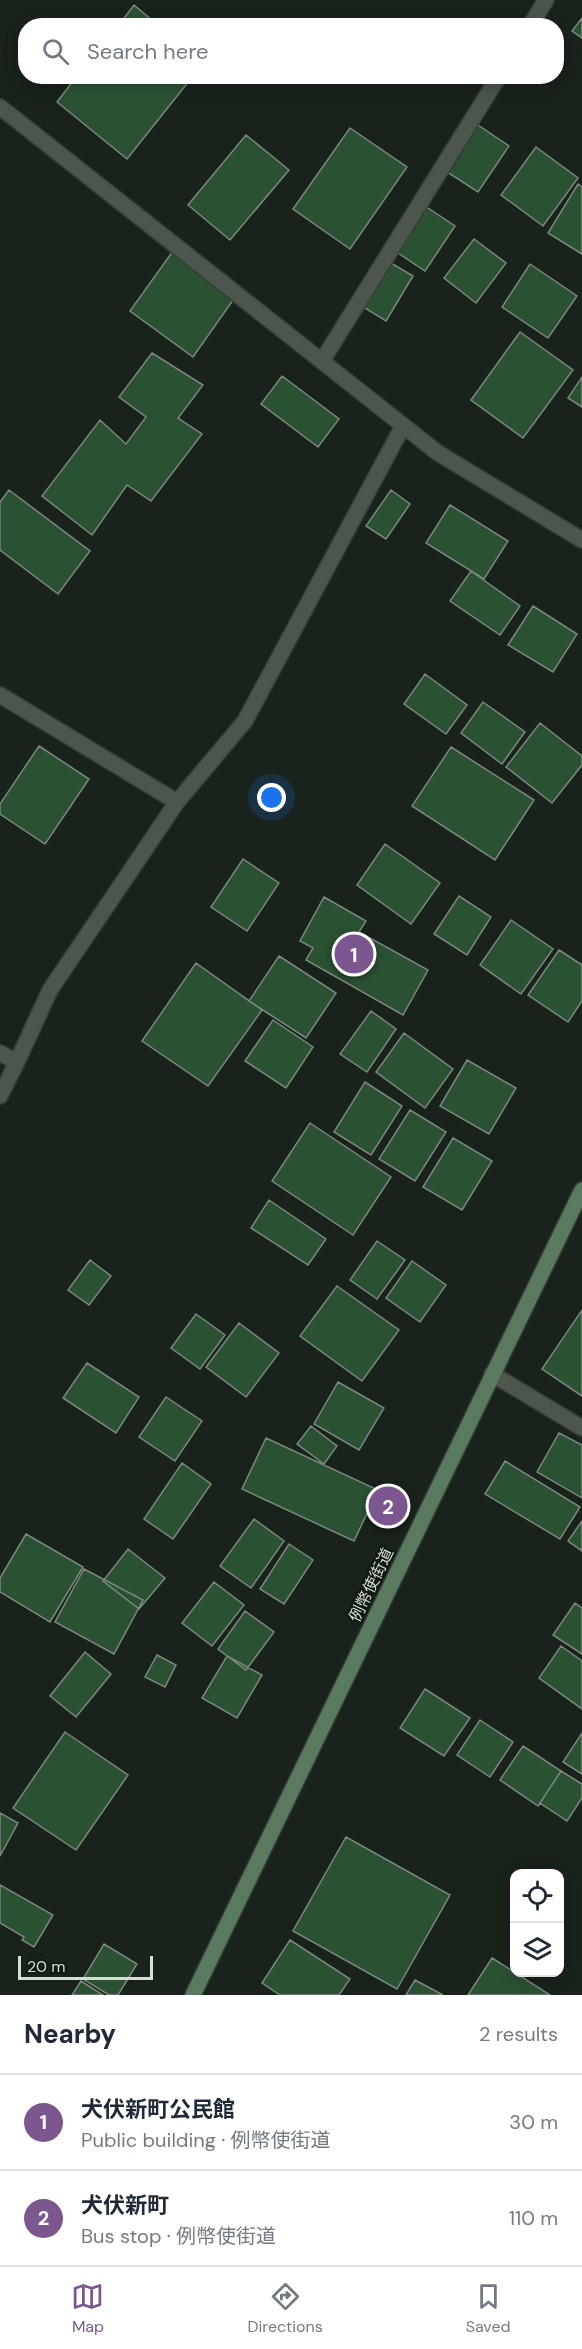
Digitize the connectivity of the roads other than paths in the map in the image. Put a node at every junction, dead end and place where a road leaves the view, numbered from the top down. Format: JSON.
{"nodes":[{"id":1,"x":546,"y":0,"type":"edge"},
{"id":2,"x":535,"y":18,"type":"edge"},
{"id":3,"x":494,"y":84,"type":"edge"},
{"id":4,"x":0,"y":107,"type":"edge"},
{"id":5,"x":322,"y":361,"type":"junction"},
{"id":6,"x":403,"y":426,"type":"junction"},
{"id":7,"x":582,"y":540,"type":"edge"},
{"id":8,"x":0,"y":695,"type":"edge"},
{"id":9,"x":177,"y":802,"type":"junction"},
{"id":10,"x":0,"y":1053,"type":"edge"},
{"id":11,"x":17,"y":1062,"type":"junction"},
{"id":12,"x":0,"y":1096,"type":"edge"},
{"id":13,"x":582,"y":1190,"type":"edge"},
{"id":14,"x":492,"y":1374,"type":"junction"},
{"id":15,"x":582,"y":1428,"type":"edge"},
{"id":16,"x":193,"y":1995,"type":"edge"}],
"edges":[{"from":1,"to":2,"type":"street"},
{"from":3,"to":5,"type":"street"},
{"from":4,"to":5,"type":"street"},
{"from":5,"to":6,"type":"street"},
{"from":6,"to":7,"type":"street"},
{"from":6,"to":9,"type":"street"},
{"from":8,"to":9,"type":"street"},
{"from":9,"to":11,"type":"street"},
{"from":10,"to":11,"type":"street"},
{"from":11,"to":12,"type":"street"},
{"from":13,"to":14,"type":"main road","name":"例幣使街道"},
{"from":14,"to":15,"type":"street"},
{"from":14,"to":16,"type":"main road","name":"例幣使街道"}]}
